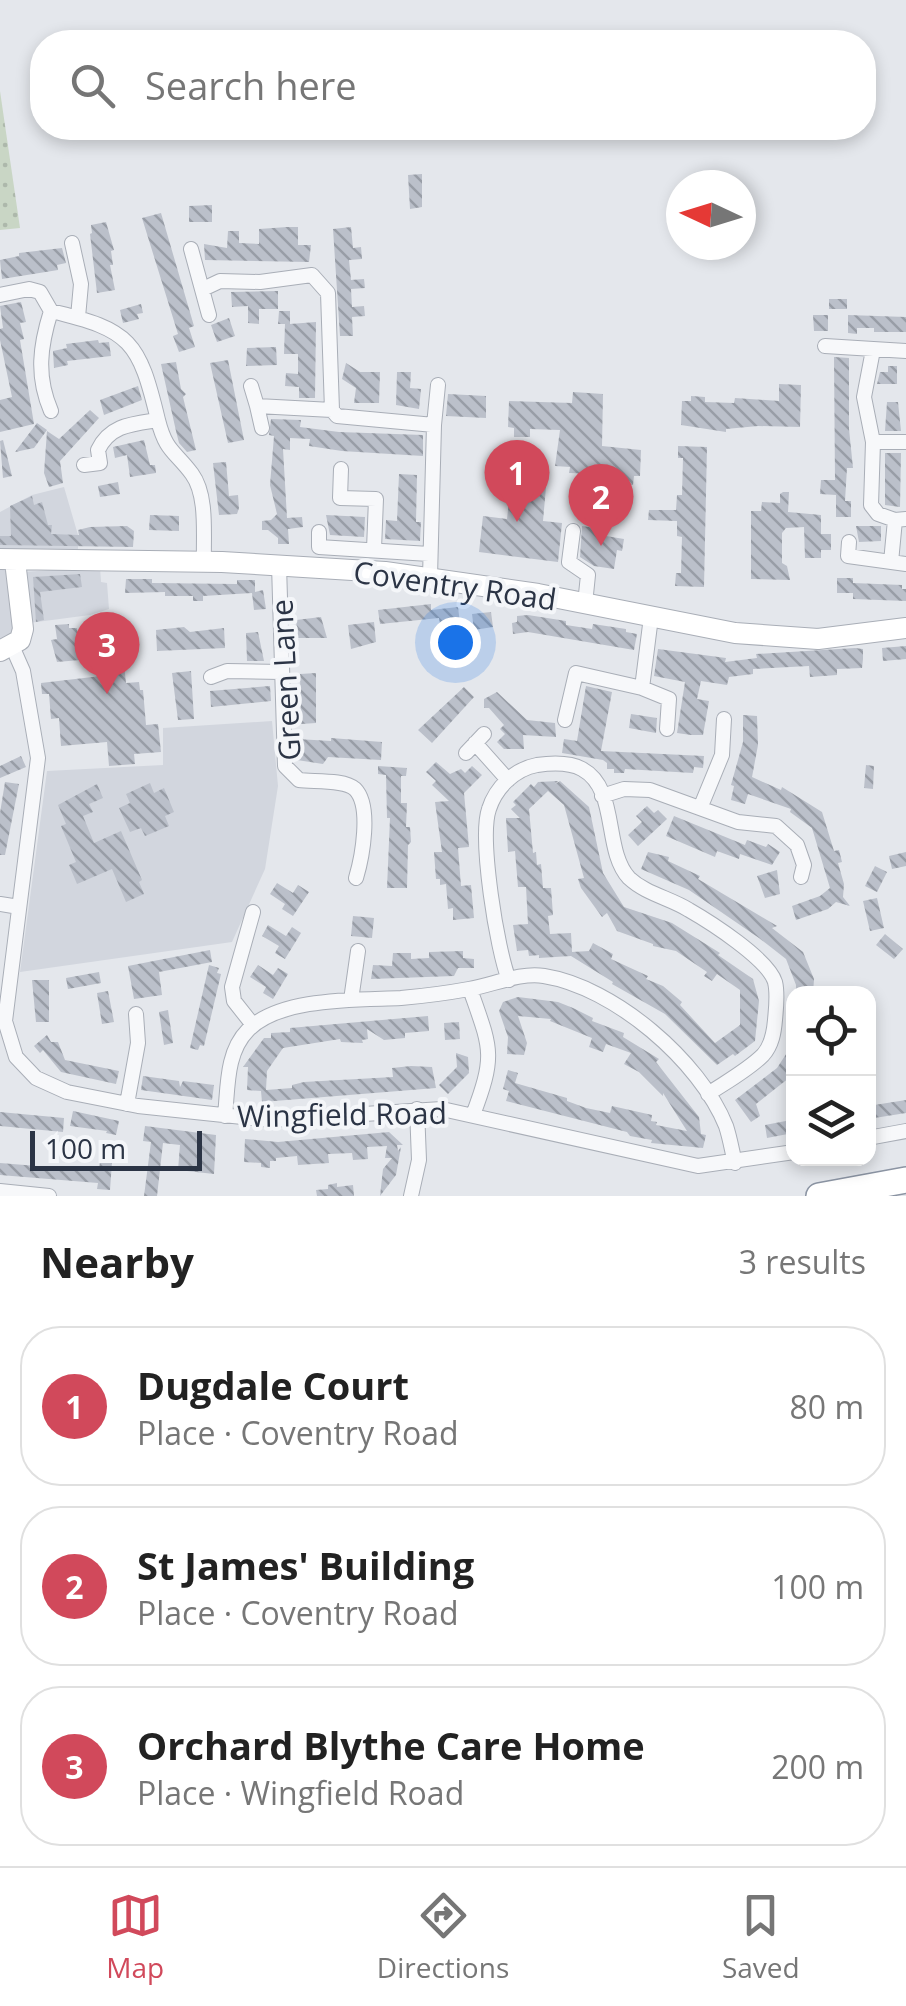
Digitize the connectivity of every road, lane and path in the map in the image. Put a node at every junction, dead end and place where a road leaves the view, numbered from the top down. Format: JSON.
{"nodes":[{"id":1,"x":72,"y":243,"type":"dead end"},
{"id":2,"x":191,"y":249,"type":"dead end"},
{"id":3,"x":202,"y":289,"type":"junction"},
{"id":4,"x":0,"y":295,"type":"edge"},
{"id":5,"x":51,"y":311,"type":"junction"},
{"id":6,"x":209,"y":314,"type":"dead end"},
{"id":7,"x":78,"y":317,"type":"junction"},
{"id":8,"x":825,"y":346,"type":"dead end"},
{"id":9,"x":872,"y":350,"type":"junction"},
{"id":10,"x":906,"y":351,"type":"edge"},
{"id":11,"x":252,"y":386,"type":"dead end"},
{"id":12,"x":438,"y":386,"type":"dead end"},
{"id":13,"x":257,"y":406,"type":"junction"},
{"id":14,"x":332,"y":410,"type":"junction"},
{"id":15,"x":51,"y":411,"type":"dead end"},
{"id":16,"x":158,"y":420,"type":"junction"},
{"id":17,"x":434,"y":424,"type":"junction"},
{"id":18,"x":262,"y":428,"type":"dead end"},
{"id":19,"x":873,"y":442,"type":"junction"},
{"id":20,"x":906,"y":442,"type":"edge"},
{"id":21,"x":84,"y":465,"type":"dead end"},
{"id":22,"x":341,"y":469,"type":"dead end"},
{"id":23,"x":901,"y":520,"type":"edge"},
{"id":24,"x":573,"y":531,"type":"dead end"},
{"id":25,"x":320,"y":532,"type":"dead end"},
{"id":26,"x":848,"y":542,"type":"dead end"},
{"id":27,"x":374,"y":549,"type":"junction"},
{"id":28,"x":429,"y":554,"type":"junction"},
{"id":29,"x":7,"y":560,"type":"edge"},
{"id":30,"x":204,"y":562,"type":"junction"},
{"id":31,"x":899,"y":563,"type":"edge"},
{"id":32,"x":279,"y":566,"type":"junction"},
{"id":33,"x":430,"y":577,"type":"junction"},
{"id":34,"x":585,"y":604,"type":"junction"},
{"id":35,"x":651,"y":617,"type":"junction"},
{"id":36,"x":906,"y":628,"type":"edge"},
{"id":37,"x":6,"y":648,"type":"edge"},
{"id":38,"x":281,"y":672,"type":"junction"},
{"id":39,"x":212,"y":677,"type":"dead end"},
{"id":40,"x":642,"y":688,"type":"junction"},
{"id":41,"x":724,"y":719,"type":"dead end"},
{"id":42,"x":565,"y":720,"type":"dead end"},
{"id":43,"x":667,"y":729,"type":"dead end"},
{"id":44,"x":475,"y":743,"type":"dead end"},
{"id":45,"x":508,"y":780,"type":"junction"},
{"id":46,"x":602,"y":796,"type":"junction"},
{"id":47,"x":701,"y":806,"type":"junction"},
{"id":48,"x":801,"y":877,"type":"dead end"},
{"id":49,"x":356,"y":878,"type":"dead end"},
{"id":50,"x":0,"y":904,"type":"edge"},
{"id":51,"x":20,"y":907,"type":"junction"},
{"id":52,"x":253,"y":912,"type":"dead end"},
{"id":53,"x":358,"y":951,"type":"dead end"},
{"id":54,"x":509,"y":980,"type":"junction"},
{"id":55,"x":470,"y":989,"type":"junction"},
{"id":56,"x":351,"y":1000,"type":"junction"},
{"id":57,"x":136,"y":1014,"type":"dead end"},
{"id":58,"x":3,"y":1021,"type":"edge"},
{"id":59,"x":253,"y":1025,"type":"junction"},
{"id":60,"x":708,"y":1094,"type":"junction"},
{"id":61,"x":127,"y":1104,"type":"junction"},
{"id":62,"x":417,"y":1109,"type":"junction"},
{"id":63,"x":473,"y":1114,"type":"junction"},
{"id":64,"x":225,"y":1116,"type":"junction"},
{"id":65,"x":906,"y":1131,"type":"edge"},
{"id":66,"x":876,"y":1137,"type":"edge"},
{"id":67,"x":786,"y":1153,"type":"edge"},
{"id":68,"x":735,"y":1163,"type":"junction"},
{"id":69,"x":906,"y":1180,"type":"edge"},
{"id":70,"x":0,"y":1191,"type":"edge"},
{"id":71,"x":49,"y":1196,"type":"edge"},
{"id":72,"x":410,"y":1196,"type":"edge"},
{"id":73,"x":819,"y":1196,"type":"edge"}],
"edges":[{"from":1,"to":7,"type":"street"},
{"from":2,"to":3,"type":"street"},
{"from":3,"to":6,"type":"street"},
{"from":3,"to":14,"type":"street"},
{"from":4,"to":5,"type":"street"},
{"from":5,"to":7,"type":"street"},
{"from":5,"to":15,"type":"street"},
{"from":7,"to":16,"type":"street"},
{"from":8,"to":9,"type":"street"},
{"from":9,"to":10,"type":"street"},
{"from":9,"to":19,"type":"street"},
{"from":11,"to":13,"type":"street"},
{"from":12,"to":17,"type":"street"},
{"from":13,"to":14,"type":"street"},
{"from":13,"to":18,"type":"street"},
{"from":14,"to":17,"type":"street"},
{"from":16,"to":21,"type":"street"},
{"from":16,"to":30,"type":"street"},
{"from":17,"to":28,"type":"street"},
{"from":19,"to":20,"type":"street"},
{"from":19,"to":23,"type":"street"},
{"from":22,"to":27,"type":"street"},
{"from":23,"to":31,"type":"street"},
{"from":24,"to":34,"type":"street"},
{"from":25,"to":27,"type":"street"},
{"from":26,"to":31,"type":"street"},
{"from":27,"to":28,"type":"street"},
{"from":28,"to":33,"type":"street"},
{"from":29,"to":30,"type":"main road","name":"Coventry Road"},
{"from":29,"to":37,"type":"main road"},
{"from":30,"to":32,"type":"main road","name":"Coventry Road"},
{"from":32,"to":33,"type":"main road","name":"Coventry Road"},
{"from":32,"to":38,"type":"street","name":"Green Lane"},
{"from":33,"to":34,"type":"main road","name":"Coventry Road"},
{"from":34,"to":35,"type":"main road","name":"Coventry Road"},
{"from":35,"to":36,"type":"main road","name":"Coventry Road"},
{"from":35,"to":40,"type":"street"},
{"from":37,"to":51,"type":"street","name":"Wingfield Road"},
{"from":38,"to":39,"type":"street"},
{"from":38,"to":49,"type":"street","name":"Green Lane"},
{"from":40,"to":42,"type":"street"},
{"from":40,"to":43,"type":"street"},
{"from":41,"to":47,"type":"street"},
{"from":44,"to":45,"type":"street"},
{"from":45,"to":46,"type":"street"},
{"from":45,"to":54,"type":"street"},
{"from":46,"to":47,"type":"street"},
{"from":46,"to":60,"type":"street"},
{"from":47,"to":48,"type":"street"},
{"from":50,"to":51,"type":"street"},
{"from":51,"to":58,"type":"street","name":"Wingfield Road"},
{"from":52,"to":59,"type":"street"},
{"from":53,"to":56,"type":"street"},
{"from":54,"to":55,"type":"street"},
{"from":54,"to":60,"type":"street"},
{"from":55,"to":56,"type":"street"},
{"from":55,"to":63,"type":"street"},
{"from":56,"to":59,"type":"street"},
{"from":57,"to":61,"type":"street"},
{"from":58,"to":61,"type":"street","name":"Wingfield Road"},
{"from":59,"to":64,"type":"street"},
{"from":60,"to":68,"type":"street"},
{"from":61,"to":64,"type":"street","name":"Wingfield Road"},
{"from":62,"to":63,"type":"street","name":"Wingfield Road"},
{"from":62,"to":64,"type":"street","name":"Wingfield Road"},
{"from":62,"to":72,"type":"street"},
{"from":63,"to":68,"type":"street","name":"Wingfield Road"},
{"from":65,"to":66,"type":"street"},
{"from":67,"to":68,"type":"street","name":"Wingfield Road"},
{"from":69,"to":73,"type":"highway"},
{"from":70,"to":71,"type":"street"}]}
